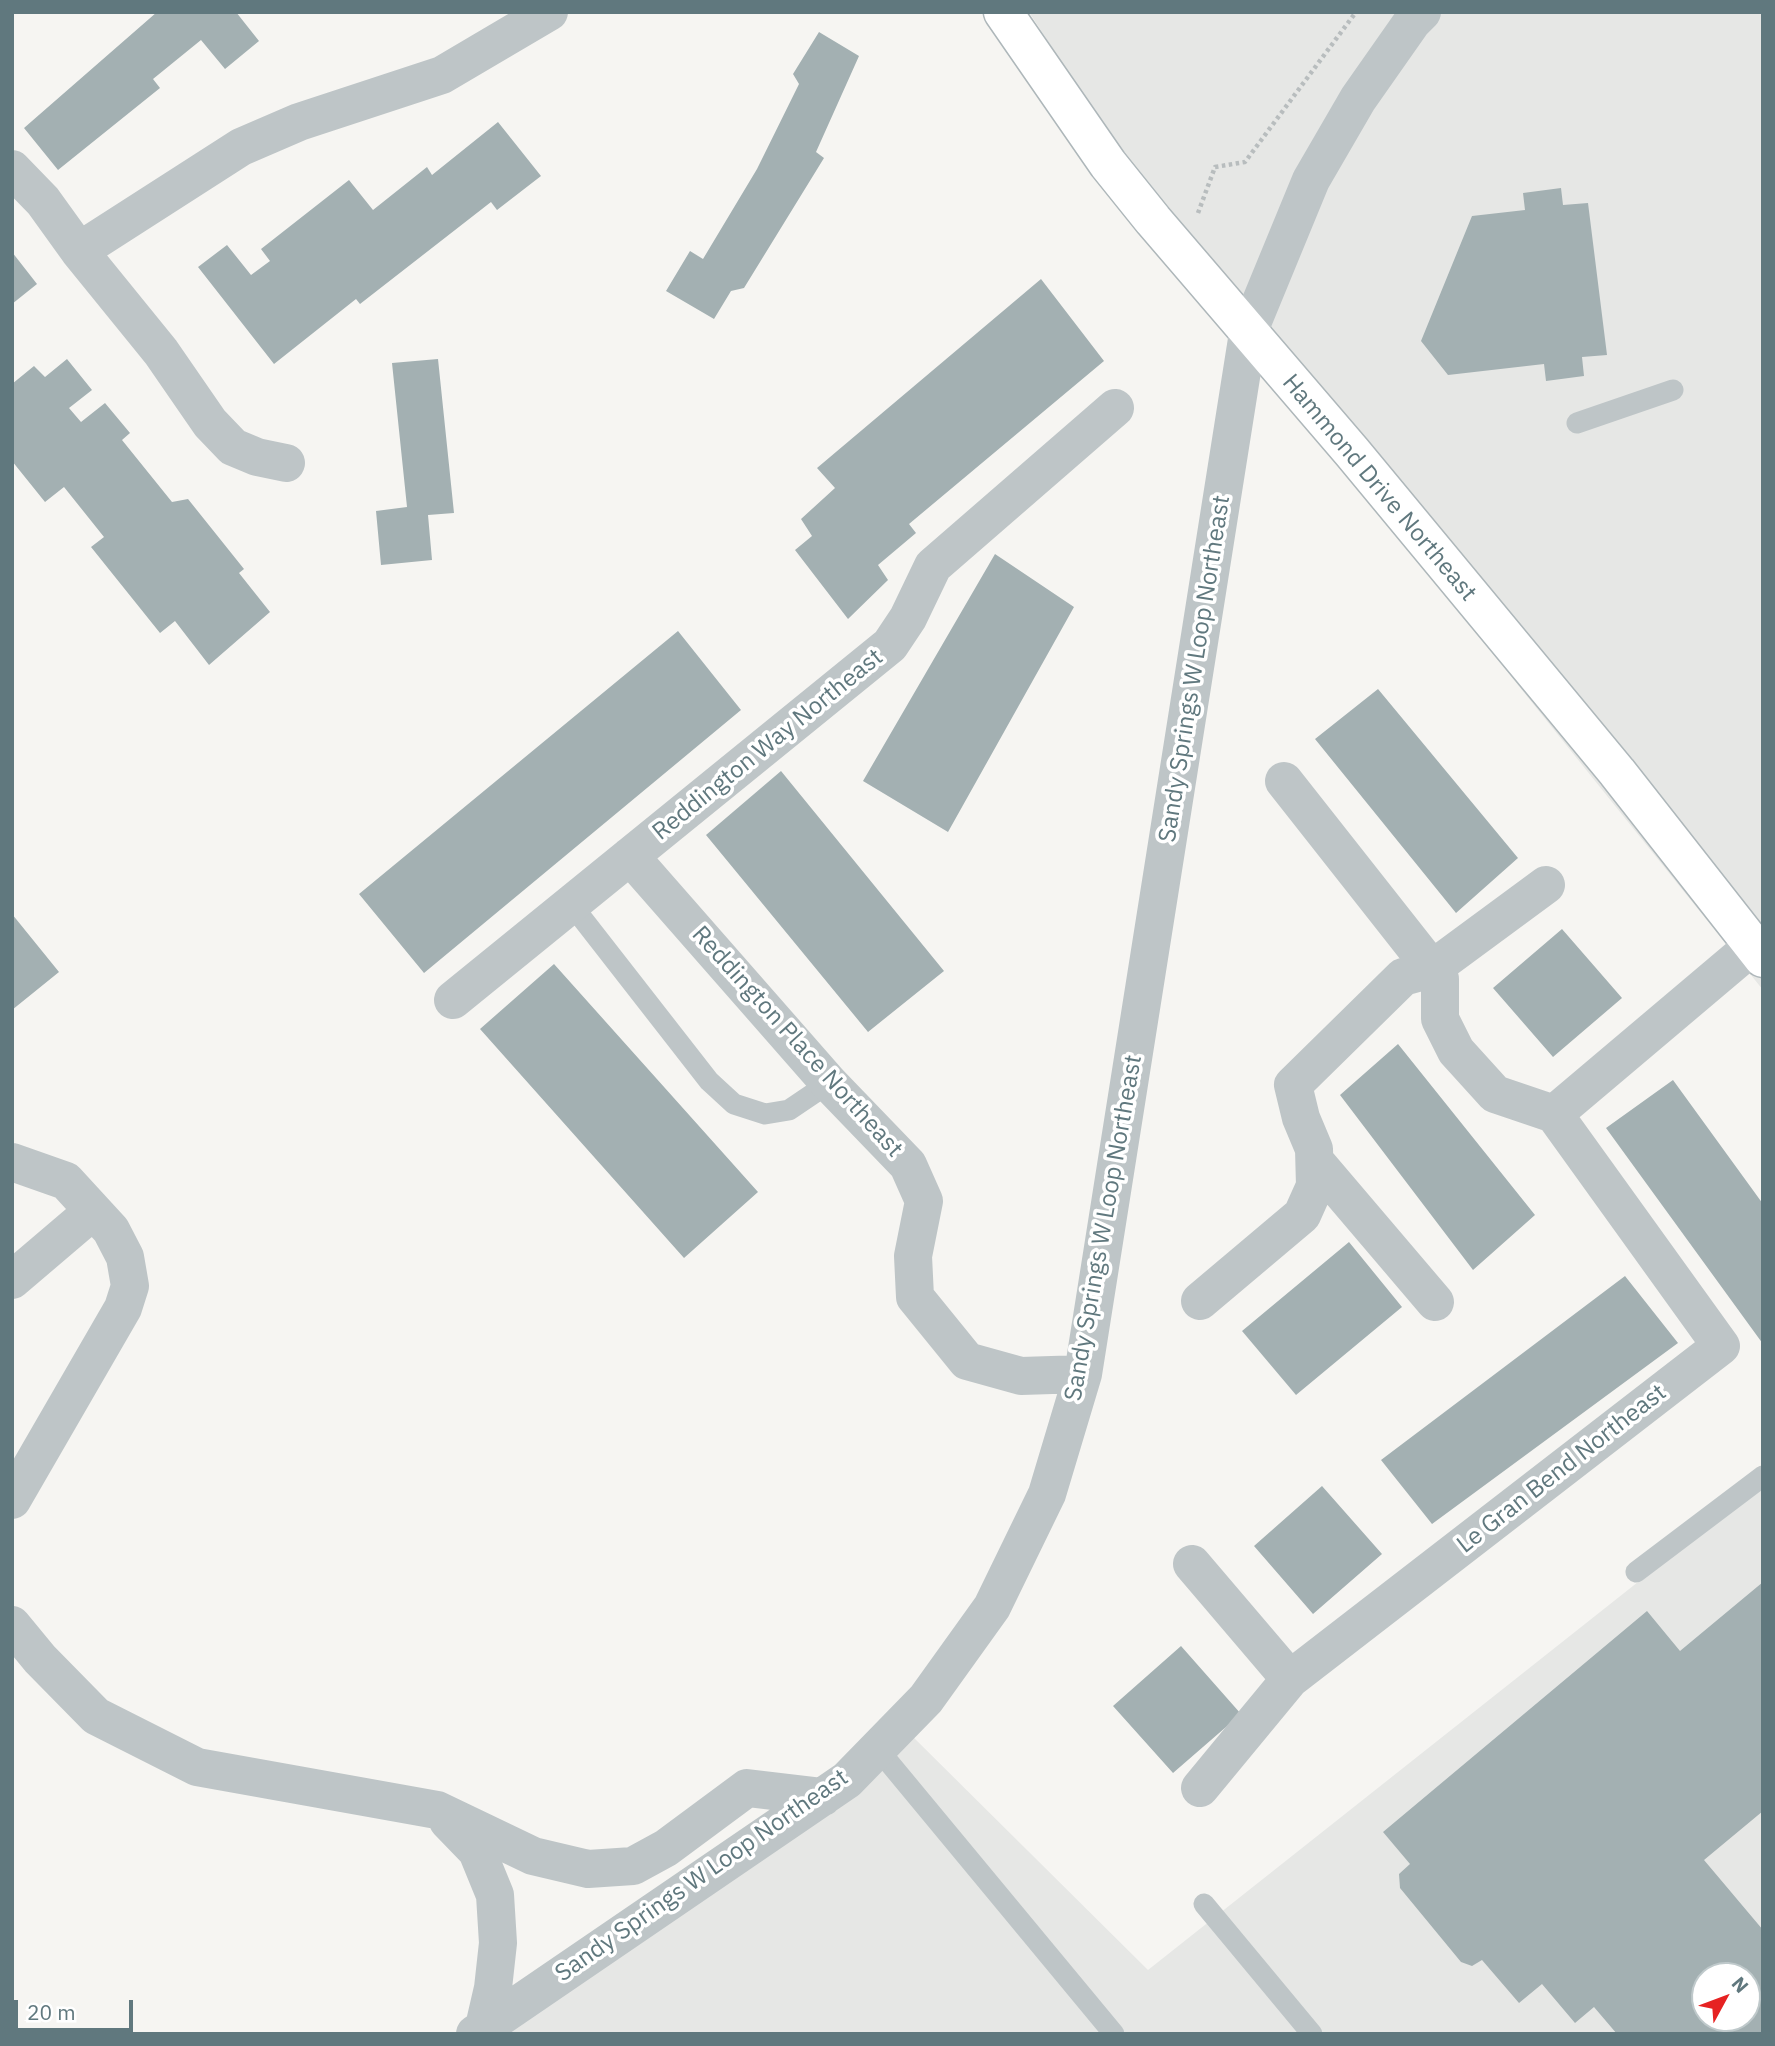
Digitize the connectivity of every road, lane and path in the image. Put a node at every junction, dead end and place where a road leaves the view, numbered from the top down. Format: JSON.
{"nodes":[{"id":1,"x":549,"y":12,"type":"edge"},
{"id":2,"x":1003,"y":12,"type":"edge"},
{"id":3,"x":1356,"y":12,"type":"edge"},
{"id":4,"x":1422,"y":12,"type":"edge"},
{"id":5,"x":12,"y":169,"type":"edge"},
{"id":6,"x":79,"y":251,"type":"junction"},
{"id":7,"x":1182,"y":255,"type":"junction"},
{"id":8,"x":1248,"y":333,"type":"junction"},
{"id":9,"x":1673,"y":390,"type":"dead end"},
{"id":10,"x":1115,"y":408,"type":"dead end"},
{"id":11,"x":1577,"y":423,"type":"dead end"},
{"id":12,"x":286,"y":463,"type":"dead end"},
{"id":13,"x":1284,"y":781,"type":"dead end"},
{"id":14,"x":631,"y":856,"type":"junction"},
{"id":15,"x":1546,"y":885,"type":"dead end"},
{"id":16,"x":570,"y":904,"type":"junction"},
{"id":17,"x":1760,"y":945,"type":"edge"},
{"id":18,"x":1432,"y":969,"type":"junction"},
{"id":19,"x":453,"y":1000,"type":"dead end"},
{"id":20,"x":829,"y":1083,"type":"junction"},
{"id":21,"x":1554,"y":1115,"type":"junction"},
{"id":22,"x":1315,"y":1161,"type":"junction"},
{"id":23,"x":12,"y":1162,"type":"edge"},
{"id":24,"x":93,"y":1211,"type":"junction"},
{"id":25,"x":12,"y":1280,"type":"edge"},
{"id":26,"x":1200,"y":1301,"type":"dead end"},
{"id":27,"x":1435,"y":1302,"type":"dead end"},
{"id":28,"x":1083,"y":1374,"type":"junction"},
{"id":29,"x":1763,"y":1476,"type":"edge"},
{"id":30,"x":12,"y":1500,"type":"edge"},
{"id":31,"x":1192,"y":1564,"type":"dead end"},
{"id":32,"x":1636,"y":1572,"type":"dead end"},
{"id":33,"x":12,"y":1625,"type":"edge"},
{"id":34,"x":1290,"y":1679,"type":"junction"},
{"id":35,"x":877,"y":1748,"type":"junction"},
{"id":36,"x":1200,"y":1788,"type":"dead end"},
{"id":37,"x":823,"y":1797,"type":"junction"},
{"id":38,"x":437,"y":1810,"type":"junction"},
{"id":39,"x":1205,"y":1904,"type":"dead end"},
{"id":40,"x":483,"y":2032,"type":"edge"},
{"id":41,"x":1114,"y":2034,"type":"edge"},
{"id":42,"x":1312,"y":2034,"type":"edge"}],
"edges":[{"from":1,"to":6,"type":"street"},
{"from":2,"to":7,"type":"street","name":"Hammond Drive Northeast"},
{"from":3,"to":7,"type":"path"},
{"from":4,"to":8,"type":"street","name":"Sandy Springs W Loop Northeast"},
{"from":5,"to":6,"type":"street"},
{"from":6,"to":12,"type":"street"},
{"from":7,"to":8,"type":"street","name":"Hammond Drive Northeast"},
{"from":8,"to":17,"type":"street","name":"Hammond Drive Northeast"},
{"from":8,"to":28,"type":"street","name":"Sandy Springs W Loop Northeast"},
{"from":9,"to":11,"type":"lane"},
{"from":10,"to":14,"type":"street","name":"Reddington Way Northeast"},
{"from":13,"to":18,"type":"street"},
{"from":14,"to":16,"type":"street","name":"Reddington Way Northeast"},
{"from":14,"to":20,"type":"street","name":"Reddington Place Northeast"},
{"from":15,"to":18,"type":"street"},
{"from":16,"to":19,"type":"street","name":"Reddington Way Northeast"},
{"from":16,"to":20,"type":"lane"},
{"from":17,"to":21,"type":"street"},
{"from":18,"to":21,"type":"street"},
{"from":18,"to":22,"type":"street"},
{"from":20,"to":28,"type":"street","name":"Reddington Place Northeast"},
{"from":21,"to":34,"type":"street","name":"Le Gran Bend Northeast"},
{"from":22,"to":26,"type":"street"},
{"from":22,"to":27,"type":"street"},
{"from":23,"to":24,"type":"street"},
{"from":24,"to":25,"type":"street"},
{"from":24,"to":30,"type":"street"},
{"from":28,"to":35,"type":"street","name":"Sandy Springs W Loop Northeast"},
{"from":29,"to":32,"type":"lane"},
{"from":31,"to":34,"type":"street"},
{"from":33,"to":38,"type":"street"},
{"from":34,"to":36,"type":"street","name":"Le Gran Bend Northeast"},
{"from":35,"to":37,"type":"street","name":"Sandy Springs W Loop Northeast"},
{"from":35,"to":41,"type":"lane"},
{"from":37,"to":38,"type":"street"},
{"from":37,"to":40,"type":"street","name":"Sandy Springs W Loop Northeast"},
{"from":38,"to":40,"type":"street"},
{"from":39,"to":42,"type":"lane"}]}
